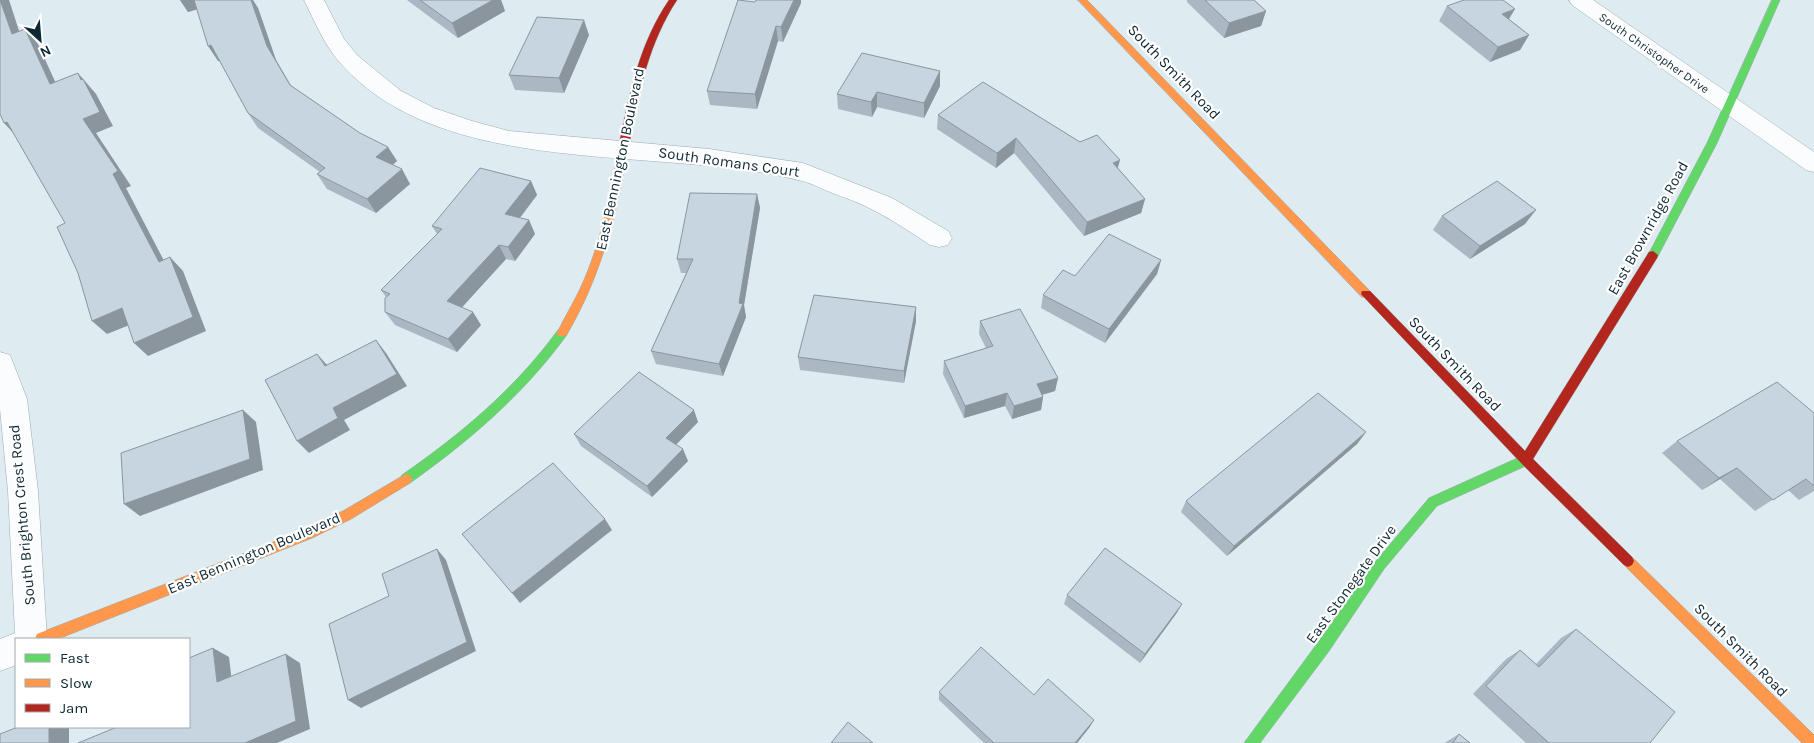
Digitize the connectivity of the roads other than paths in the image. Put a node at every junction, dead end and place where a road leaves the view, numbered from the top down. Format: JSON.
{"nodes":[{"id":1,"x":314,"y":0,"type":"edge"},
{"id":2,"x":673,"y":0,"type":"edge"},
{"id":3,"x":1082,"y":0,"type":"edge"},
{"id":4,"x":1579,"y":0,"type":"edge"},
{"id":5,"x":1776,"y":0,"type":"edge"},
{"id":6,"x":1730,"y":106,"type":"junction"},
{"id":7,"x":624,"y":149,"type":"junction"},
{"id":8,"x":1814,"y":164,"type":"edge"},
{"id":9,"x":939,"y":238,"type":"dead end"},
{"id":10,"x":0,"y":363,"type":"edge"},
{"id":11,"x":1526,"y":460,"type":"junction"},
{"id":12,"x":31,"y":638,"type":"edge"},
{"id":13,"x":45,"y":638,"type":"edge"},
{"id":14,"x":15,"y":649,"type":"edge"},
{"id":15,"x":0,"y":656,"type":"edge"},
{"id":16,"x":1251,"y":743,"type":"edge"},
{"id":17,"x":1812,"y":743,"type":"edge"}],
"edges":[{"from":1,"to":7,"type":"street","name":"South Romans Court"},
{"from":2,"to":7,"type":"street","name":"East Bennington Boulevard"},
{"from":3,"to":11,"type":"street","name":"South Smith Road"},
{"from":4,"to":6,"type":"street","name":"South Christopher Drive"},
{"from":5,"to":6,"type":"street","name":"East Brownridge Road"},
{"from":6,"to":8,"type":"street","name":"South Christopher Drive"},
{"from":6,"to":11,"type":"street","name":"East Brownridge Road"},
{"from":7,"to":9,"type":"street","name":"South Romans Court"},
{"from":7,"to":13,"type":"street","name":"East Bennington Boulevard"},
{"from":10,"to":12,"type":"street","name":"South Brighton Crest Road"},
{"from":11,"to":16,"type":"street","name":"East Stonegate Drive"},
{"from":11,"to":17,"type":"street","name":"South Smith Road"},
{"from":14,"to":15,"type":"street"}]}
